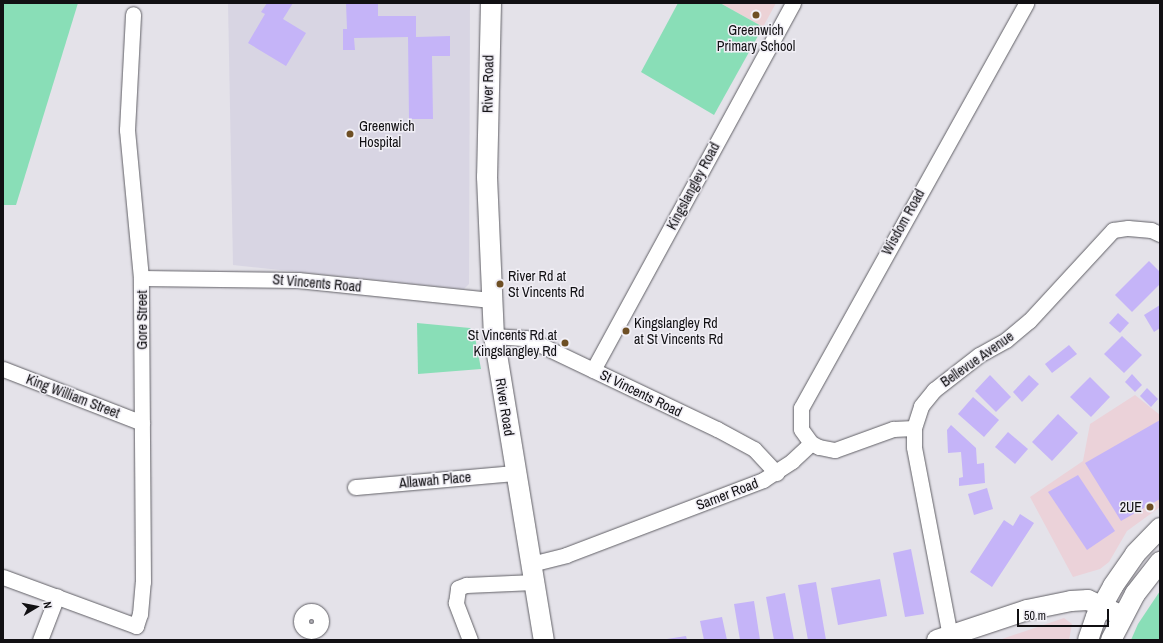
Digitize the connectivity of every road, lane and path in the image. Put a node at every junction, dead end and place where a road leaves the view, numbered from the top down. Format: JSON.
{"nodes":[{"id":1,"x":491,"y":3,"type":"edge"},
{"id":2,"x":793,"y":3,"type":"edge"},
{"id":3,"x":1026,"y":3,"type":"edge"},
{"id":4,"x":133,"y":14,"type":"dead end"},
{"id":5,"x":1160,"y":234,"type":"edge"},
{"id":6,"x":141,"y":278,"type":"junction"},
{"id":7,"x":491,"y":300,"type":"junction"},
{"id":8,"x":494,"y":336,"type":"junction"},
{"id":9,"x":3,"y":369,"type":"edge"},
{"id":10,"x":593,"y":370,"type":"junction"},
{"id":11,"x":142,"y":423,"type":"junction"},
{"id":12,"x":914,"y":428,"type":"junction"},
{"id":13,"x":811,"y":443,"type":"junction"},
{"id":14,"x":515,"y":473,"type":"junction"},
{"id":15,"x":776,"y":474,"type":"junction"},
{"id":16,"x":354,"y":487,"type":"dead end"},
{"id":17,"x":1160,"y":528,"type":"edge"},
{"id":18,"x":1160,"y":562,"type":"edge"},
{"id":19,"x":533,"y":573,"type":"junction"},
{"id":20,"x":3,"y":577,"type":"edge"},
{"id":21,"x":57,"y":596,"type":"junction"},
{"id":22,"x":1102,"y":605,"type":"junction"},
{"id":23,"x":1122,"y":616,"type":"junction"},
{"id":24,"x":943,"y":638,"type":"edge"},
{"id":25,"x":40,"y":640,"type":"edge"},
{"id":26,"x":470,"y":640,"type":"edge"},
{"id":27,"x":544,"y":640,"type":"edge"},
{"id":28,"x":1088,"y":640,"type":"edge"},
{"id":29,"x":1111,"y":640,"type":"edge"}],
"edges":[{"from":1,"to":7,"type":"main road","name":"River Road"},
{"from":2,"to":10,"type":"street","name":"Kingslangley Road"},
{"from":3,"to":13,"type":"street","name":"Wisdom Road"},
{"from":4,"to":6,"type":"street","name":"Gore Street"},
{"from":5,"to":12,"type":"street","name":"Bellevue Avenue"},
{"from":6,"to":7,"type":"street","name":"St Vincents Road"},
{"from":6,"to":11,"type":"street","name":"Gore Street"},
{"from":7,"to":8,"type":"main road","name":"River Road"},
{"from":8,"to":10,"type":"street","name":"St Vincents Road"},
{"from":8,"to":14,"type":"main road","name":"River Road"},
{"from":9,"to":11,"type":"street","name":"King William Street"},
{"from":10,"to":15,"type":"street","name":"St Vincents Road"},
{"from":11,"to":21,"type":"street","name":"Gore Street"},
{"from":12,"to":13,"type":"street"},
{"from":12,"to":24,"type":"street","name":"Bellevue Avenue"},
{"from":13,"to":15,"type":"street","name":"Sarner Road"},
{"from":14,"to":16,"type":"street","name":"Allawah Place"},
{"from":14,"to":19,"type":"main road","name":"River Road"},
{"from":15,"to":19,"type":"street","name":"Sarner Road"},
{"from":17,"to":22,"type":"main road"},
{"from":18,"to":23,"type":"main road"},
{"from":19,"to":26,"type":"street","name":"Sarner Road"},
{"from":19,"to":27,"type":"main road","name":"River Road"},
{"from":20,"to":21,"type":"street"},
{"from":21,"to":25,"type":"street"},
{"from":22,"to":23,"type":"main road"},
{"from":22,"to":24,"type":"main road"},
{"from":22,"to":28,"type":"main road"},
{"from":23,"to":29,"type":"main road"}]}
